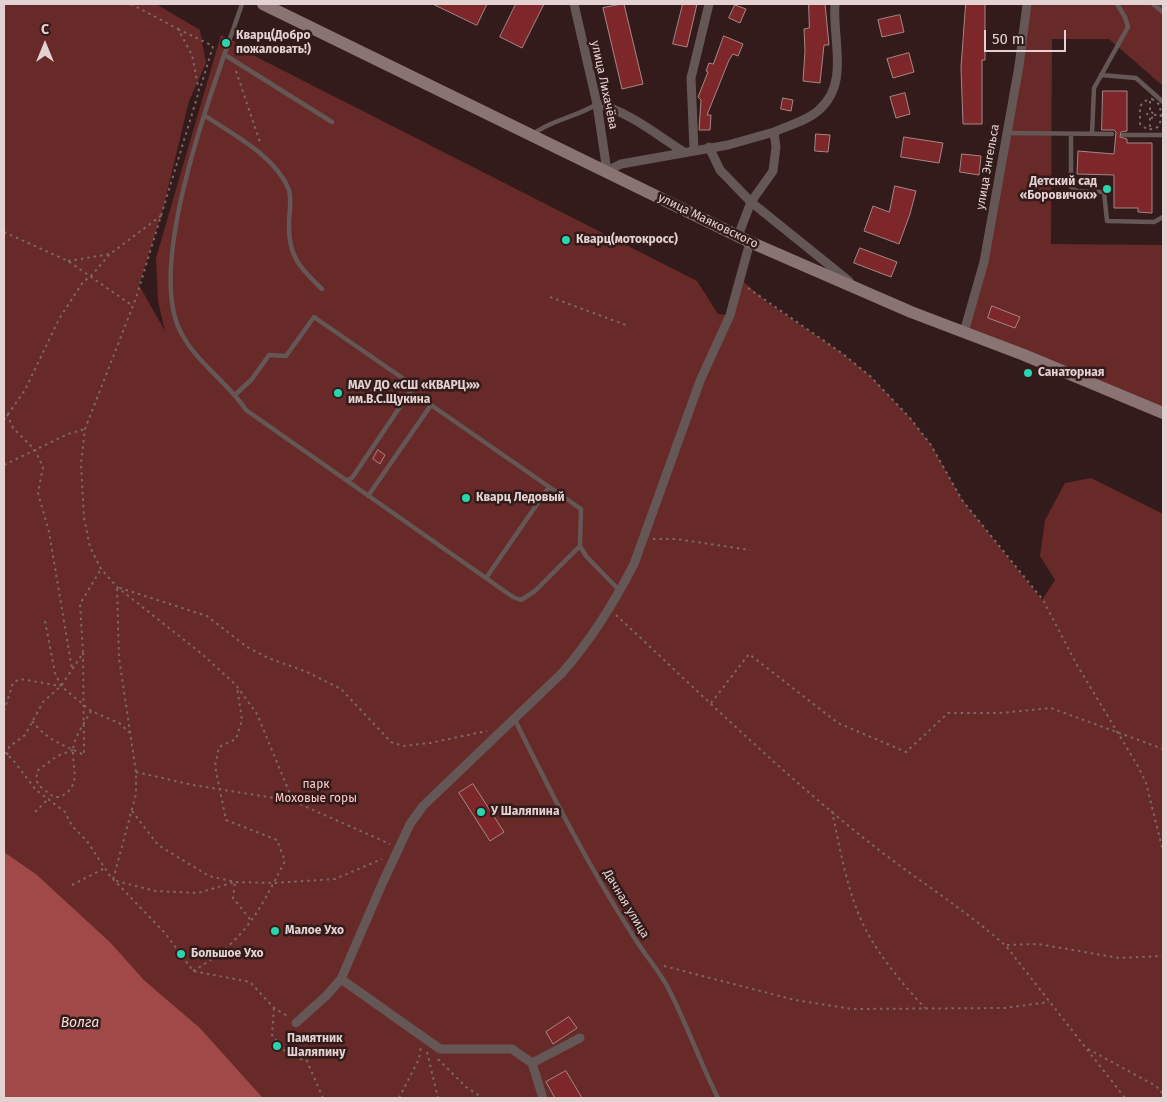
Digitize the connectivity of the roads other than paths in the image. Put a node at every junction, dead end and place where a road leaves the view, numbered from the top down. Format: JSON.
{"nodes":[{"id":1,"x":242,"y":4,"type":"edge"},
{"id":2,"x":265,"y":4,"type":"edge"},
{"id":3,"x":574,"y":4,"type":"edge"},
{"id":4,"x":709,"y":4,"type":"edge"},
{"id":5,"x":835,"y":4,"type":"edge"},
{"id":6,"x":1027,"y":4,"type":"edge"},
{"id":7,"x":1116,"y":4,"type":"edge"},
{"id":8,"x":1153,"y":4,"type":"edge"},
{"id":9,"x":1163,"y":12,"type":"edge"},
{"id":10,"x":225,"y":55,"type":"junction"},
{"id":11,"x":1101,"y":75,"type":"junction"},
{"id":12,"x":1163,"y":102,"type":"edge"},
{"id":13,"x":597,"y":104,"type":"junction"},
{"id":14,"x":204,"y":115,"type":"junction"},
{"id":15,"x":332,"y":122,"type":"dead end"},
{"id":16,"x":774,"y":132,"type":"junction"},
{"id":17,"x":1007,"y":133,"type":"junction"},
{"id":18,"x":1071,"y":134,"type":"junction"},
{"id":19,"x":1092,"y":134,"type":"junction"},
{"id":20,"x":1112,"y":134,"type":"dead end"},
{"id":21,"x":532,"y":135,"type":"junction"},
{"id":22,"x":1123,"y":135,"type":"dead end"},
{"id":23,"x":1163,"y":135,"type":"edge"},
{"id":24,"x":709,"y":147,"type":"junction"},
{"id":25,"x":689,"y":151,"type":"junction"},
{"id":26,"x":607,"y":171,"type":"junction"},
{"id":27,"x":751,"y":202,"type":"junction"},
{"id":28,"x":1163,"y":217,"type":"edge"},
{"id":29,"x":744,"y":239,"type":"junction"},
{"id":30,"x":322,"y":289,"type":"dead end"},
{"id":31,"x":863,"y":291,"type":"junction"},
{"id":32,"x":964,"y":332,"type":"junction"},
{"id":33,"x":236,"y":394,"type":"junction"},
{"id":34,"x":1163,"y":413,"type":"edge"},
{"id":35,"x":346,"y":480,"type":"junction"},
{"id":36,"x":550,"y":487,"type":"junction"},
{"id":37,"x":368,"y":496,"type":"junction"},
{"id":38,"x":580,"y":546,"type":"junction"},
{"id":39,"x":486,"y":578,"type":"junction"},
{"id":40,"x":620,"y":591,"type":"junction"},
{"id":41,"x":515,"y":720,"type":"junction"},
{"id":42,"x":341,"y":978,"type":"junction"},
{"id":43,"x":296,"y":1023,"type":"road end"},
{"id":44,"x":580,"y":1038,"type":"dead end"},
{"id":45,"x":532,"y":1063,"type":"junction"},
{"id":46,"x":542,"y":1098,"type":"edge"},
{"id":47,"x":718,"y":1098,"type":"edge"}],
"edges":[{"from":1,"to":10,"type":"lane"},
{"from":2,"to":21,"type":"main road","name":"улица Маяковского"},
{"from":3,"to":13,"type":"street","name":"улица Лихачёва"},
{"from":4,"to":25,"type":"street"},
{"from":5,"to":16,"type":"street"},
{"from":6,"to":17,"type":"street","name":"улица Энгельса"},
{"from":7,"to":11,"type":"lane"},
{"from":8,"to":9,"type":"lane"},
{"from":10,"to":14,"type":"lane"},
{"from":10,"to":15,"type":"lane"},
{"from":11,"to":12,"type":"lane"},
{"from":11,"to":19,"type":"lane"},
{"from":13,"to":21,"type":"lane"},
{"from":13,"to":25,"type":"street"},
{"from":13,"to":26,"type":"street","name":"улица Лихачёва"},
{"from":14,"to":30,"type":"lane"},
{"from":14,"to":33,"type":"lane"},
{"from":16,"to":24,"type":"street"},
{"from":16,"to":27,"type":"street"},
{"from":17,"to":18,"type":"lane"},
{"from":17,"to":32,"type":"street","name":"улица Энгельса"},
{"from":18,"to":19,"type":"lane"},
{"from":18,"to":28,"type":"lane"},
{"from":19,"to":20,"type":"lane"},
{"from":21,"to":26,"type":"main road","name":"улица Маяковского"},
{"from":22,"to":23,"type":"lane"},
{"from":24,"to":25,"type":"street"},
{"from":24,"to":27,"type":"street"},
{"from":25,"to":26,"type":"street"},
{"from":26,"to":29,"type":"main road","name":"улица Маяковского"},
{"from":27,"to":29,"type":"street"},
{"from":27,"to":31,"type":"street"},
{"from":29,"to":31,"type":"main road","name":"улица Маяковского"},
{"from":29,"to":40,"type":"street"},
{"from":31,"to":32,"type":"main road","name":"улица Маяковского"},
{"from":32,"to":34,"type":"main road","name":"улица Маяковского"},
{"from":33,"to":35,"type":"lane"},
{"from":33,"to":35,"type":"lane"},
{"from":35,"to":37,"type":"lane"},
{"from":36,"to":37,"type":"lane"},
{"from":36,"to":38,"type":"lane"},
{"from":36,"to":39,"type":"lane"},
{"from":37,"to":39,"type":"lane"},
{"from":38,"to":39,"type":"lane"},
{"from":38,"to":40,"type":"lane"},
{"from":40,"to":41,"type":"street"},
{"from":41,"to":42,"type":"street"},
{"from":41,"to":47,"type":"lane","name":"Дачная улица"},
{"from":42,"to":43,"type":"street"},
{"from":42,"to":45,"type":"street"},
{"from":44,"to":45,"type":"street"},
{"from":45,"to":46,"type":"street"}]}
